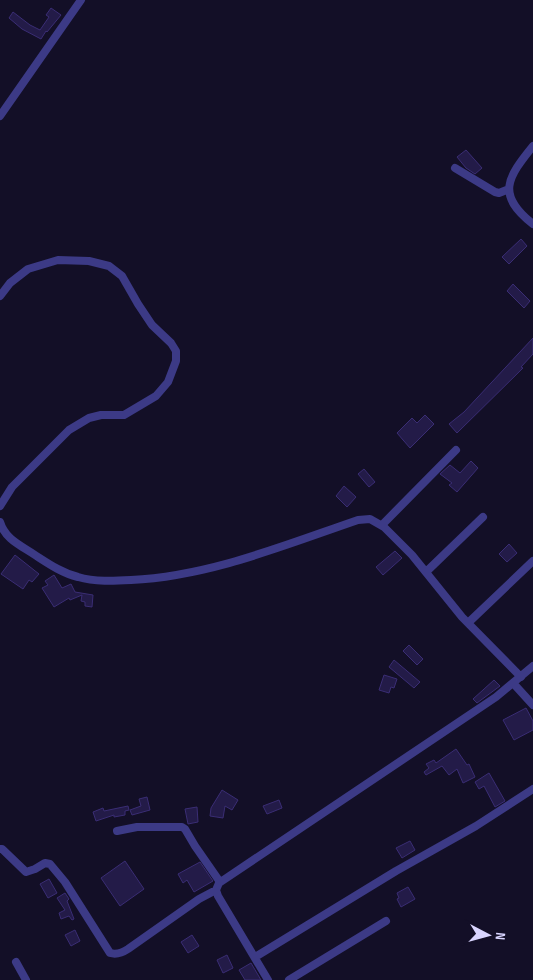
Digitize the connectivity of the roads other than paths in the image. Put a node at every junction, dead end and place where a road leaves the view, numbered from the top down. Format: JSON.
{"nodes":[{"id":1,"x":81,"y":0,"type":"edge"},
{"id":2,"x":0,"y":116,"type":"edge"},
{"id":3,"x":533,"y":146,"type":"edge"},
{"id":4,"x":455,"y":168,"type":"dead end"},
{"id":5,"x":509,"y":189,"type":"junction"},
{"id":6,"x":533,"y":224,"type":"edge"},
{"id":7,"x":0,"y":296,"type":"edge"},
{"id":8,"x":456,"y":450,"type":"dead end"},
{"id":9,"x":0,"y":506,"type":"edge"},
{"id":10,"x":483,"y":517,"type":"dead end"},
{"id":11,"x":0,"y":522,"type":"edge"},
{"id":12,"x":382,"y":525,"type":"junction"},
{"id":13,"x":533,"y":561,"type":"edge"},
{"id":14,"x":426,"y":572,"type":"junction"},
{"id":15,"x":468,"y":623,"type":"junction"},
{"id":16,"x":533,"y":666,"type":"edge"},
{"id":17,"x":520,"y":677,"type":"junction"},
{"id":18,"x":513,"y":683,"type":"junction"},
{"id":19,"x":533,"y":705,"type":"edge"},
{"id":20,"x":533,"y":789,"type":"edge"},
{"id":21,"x":117,"y":831,"type":"dead end"},
{"id":22,"x":0,"y":849,"type":"edge"},
{"id":23,"x":220,"y":882,"type":"junction"},
{"id":24,"x":216,"y":890,"type":"junction"},
{"id":25,"x":386,"y":921,"type":"dead end"},
{"id":26,"x":255,"y":958,"type":"junction"},
{"id":27,"x":16,"y":962,"type":"dead end"},
{"id":28,"x":26,"y":980,"type":"edge"},
{"id":29,"x":268,"y":980,"type":"edge"},
{"id":30,"x":289,"y":980,"type":"edge"}],
"edges":[{"from":1,"to":2,"type":"street"},
{"from":3,"to":5,"type":"street"},
{"from":4,"to":5,"type":"street"},
{"from":5,"to":6,"type":"street"},
{"from":7,"to":9,"type":"street"},
{"from":8,"to":12,"type":"street"},
{"from":10,"to":14,"type":"street"},
{"from":11,"to":12,"type":"street"},
{"from":12,"to":14,"type":"street"},
{"from":13,"to":15,"type":"street"},
{"from":14,"to":15,"type":"street"},
{"from":15,"to":17,"type":"street"},
{"from":16,"to":17,"type":"street"},
{"from":17,"to":18,"type":"street"},
{"from":18,"to":19,"type":"street"},
{"from":18,"to":23,"type":"street"},
{"from":20,"to":26,"type":"street"},
{"from":21,"to":23,"type":"street"},
{"from":22,"to":24,"type":"street"},
{"from":23,"to":24,"type":"street"},
{"from":24,"to":26,"type":"street"},
{"from":25,"to":30,"type":"street"},
{"from":26,"to":29,"type":"street"},
{"from":27,"to":28,"type":"street"}]}
